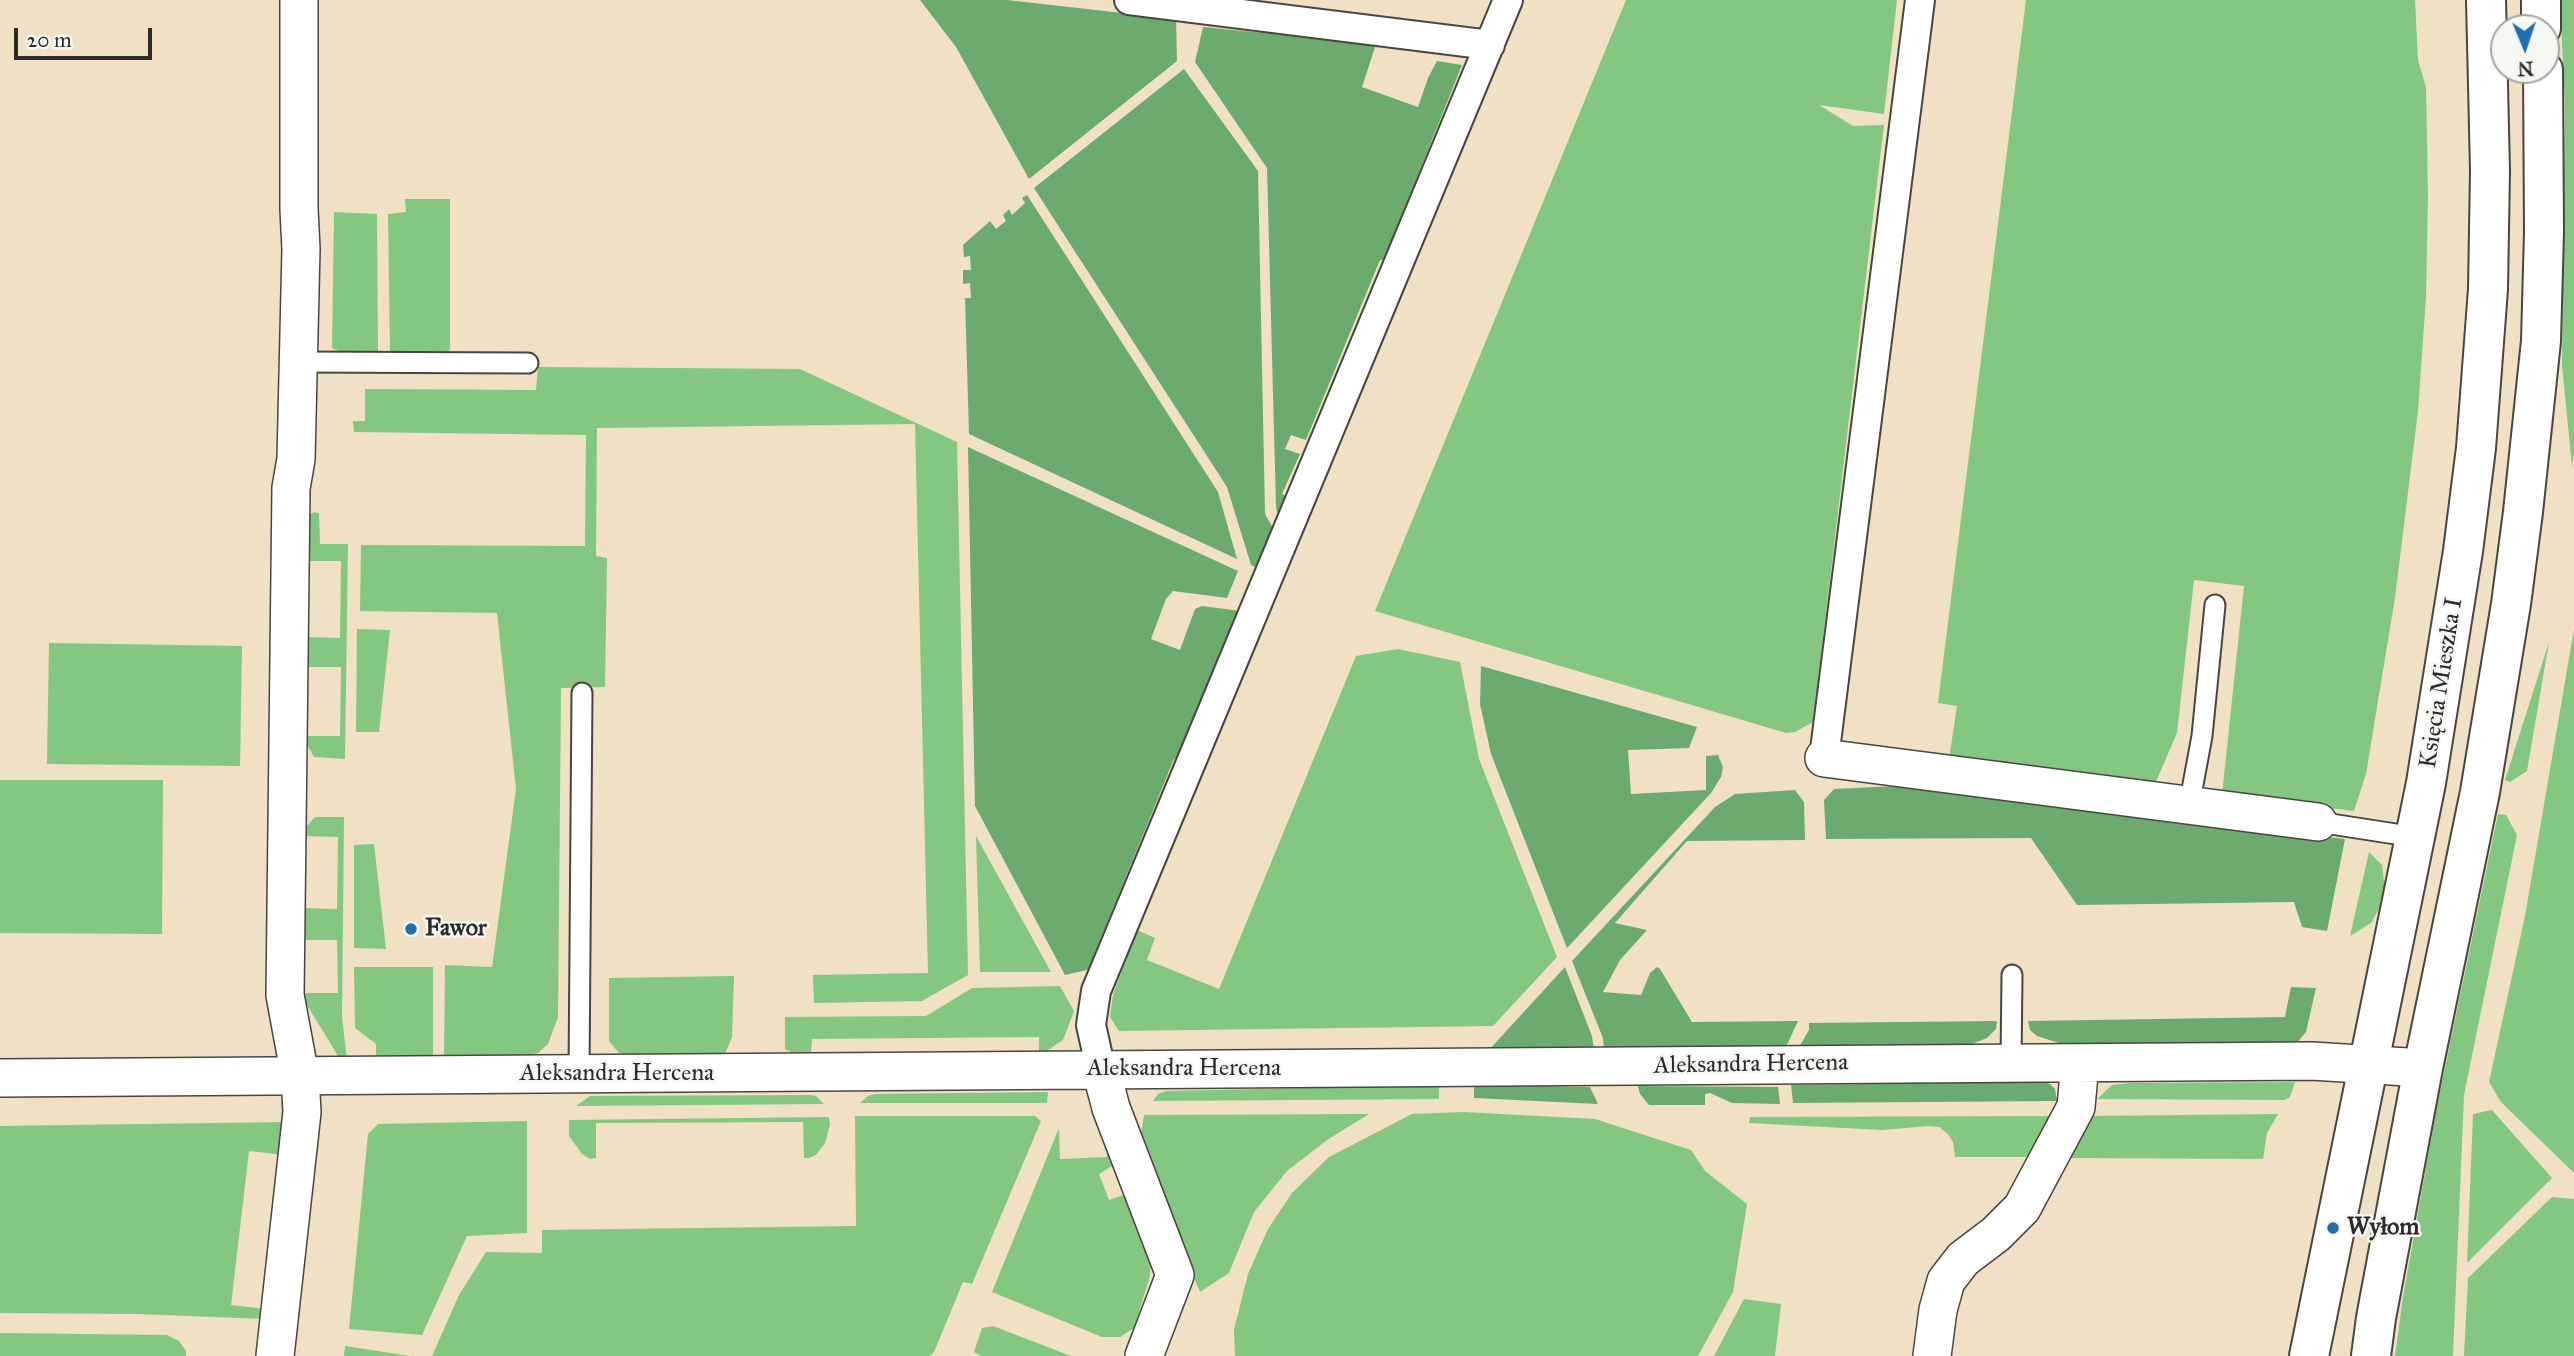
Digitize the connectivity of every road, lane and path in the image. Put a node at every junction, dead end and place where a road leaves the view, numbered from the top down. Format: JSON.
{"nodes":[{"id":1,"x":299,"y":0,"type":"edge"},
{"id":2,"x":1129,"y":0,"type":"edge"},
{"id":3,"x":1508,"y":0,"type":"edge"},
{"id":4,"x":1920,"y":0,"type":"edge"},
{"id":5,"x":2486,"y":0,"type":"edge"},
{"id":6,"x":1222,"y":5,"type":"edge"},
{"id":7,"x":1490,"y":45,"type":"junction"},
{"id":8,"x":2543,"y":84,"type":"edge"},
{"id":9,"x":298,"y":362,"type":"junction"},
{"id":10,"x":527,"y":363,"type":"dead end"},
{"id":11,"x":2216,"y":605,"type":"dead end"},
{"id":12,"x":582,"y":692,"type":"dead end"},
{"id":13,"x":1824,"y":758,"type":"joint"},
{"id":14,"x":2189,"y":806,"type":"junction"},
{"id":15,"x":2318,"y":822,"type":"joint"},
{"id":16,"x":2415,"y":837,"type":"junction"},
{"id":17,"x":2012,"y":975,"type":"dead end"},
{"id":18,"x":2011,"y":1063,"type":"junction"},
{"id":19,"x":2080,"y":1063,"type":"junction"},
{"id":20,"x":2369,"y":1066,"type":"junction"},
{"id":21,"x":2423,"y":1068,"type":"junction"},
{"id":22,"x":1101,"y":1070,"type":"junction"},
{"id":23,"x":579,"y":1074,"type":"junction"},
{"id":24,"x":300,"y":1076,"type":"junction"},
{"id":25,"x":0,"y":1078,"type":"edge"},
{"id":26,"x":275,"y":1356,"type":"edge"},
{"id":27,"x":1144,"y":1356,"type":"edge"},
{"id":28,"x":1933,"y":1356,"type":"edge"},
{"id":29,"x":2309,"y":1356,"type":"edge"},
{"id":30,"x":2371,"y":1356,"type":"edge"}],
"edges":[{"from":1,"to":9,"type":"street"},
{"from":2,"to":6,"type":"street"},
{"from":3,"to":7,"type":"street"},
{"from":4,"to":13,"type":"street"},
{"from":5,"to":16,"type":"street","name":"Księcia Mieszka I"},
{"from":6,"to":7,"type":"street"},
{"from":7,"to":22,"type":"street"},
{"from":8,"to":21,"type":"street"},
{"from":9,"to":10,"type":"lane"},
{"from":9,"to":24,"type":"street"},
{"from":11,"to":14,"type":"lane"},
{"from":12,"to":23,"type":"lane"},
{"from":13,"to":14,"type":"street"},
{"from":14,"to":15,"type":"street"},
{"from":15,"to":16,"type":"lane"},
{"from":16,"to":20,"type":"street","name":"Księcia Mieszka I"},
{"from":17,"to":18,"type":"lane"},
{"from":18,"to":19,"type":"street","name":"Aleksandra Hercena"},
{"from":18,"to":22,"type":"street","name":"Aleksandra Hercena"},
{"from":19,"to":20,"type":"street","name":"Aleksandra Hercena"},
{"from":19,"to":28,"type":"street"},
{"from":20,"to":21,"type":"street","name":"Aleksandra Hercena"},
{"from":20,"to":29,"type":"street","name":"Księcia Mieszka I"},
{"from":21,"to":30,"type":"street"},
{"from":22,"to":23,"type":"street","name":"Aleksandra Hercena"},
{"from":22,"to":27,"type":"street"},
{"from":23,"to":24,"type":"street","name":"Aleksandra Hercena"},
{"from":24,"to":25,"type":"street","name":"Aleksandra Hercena"},
{"from":24,"to":26,"type":"street"}]}
